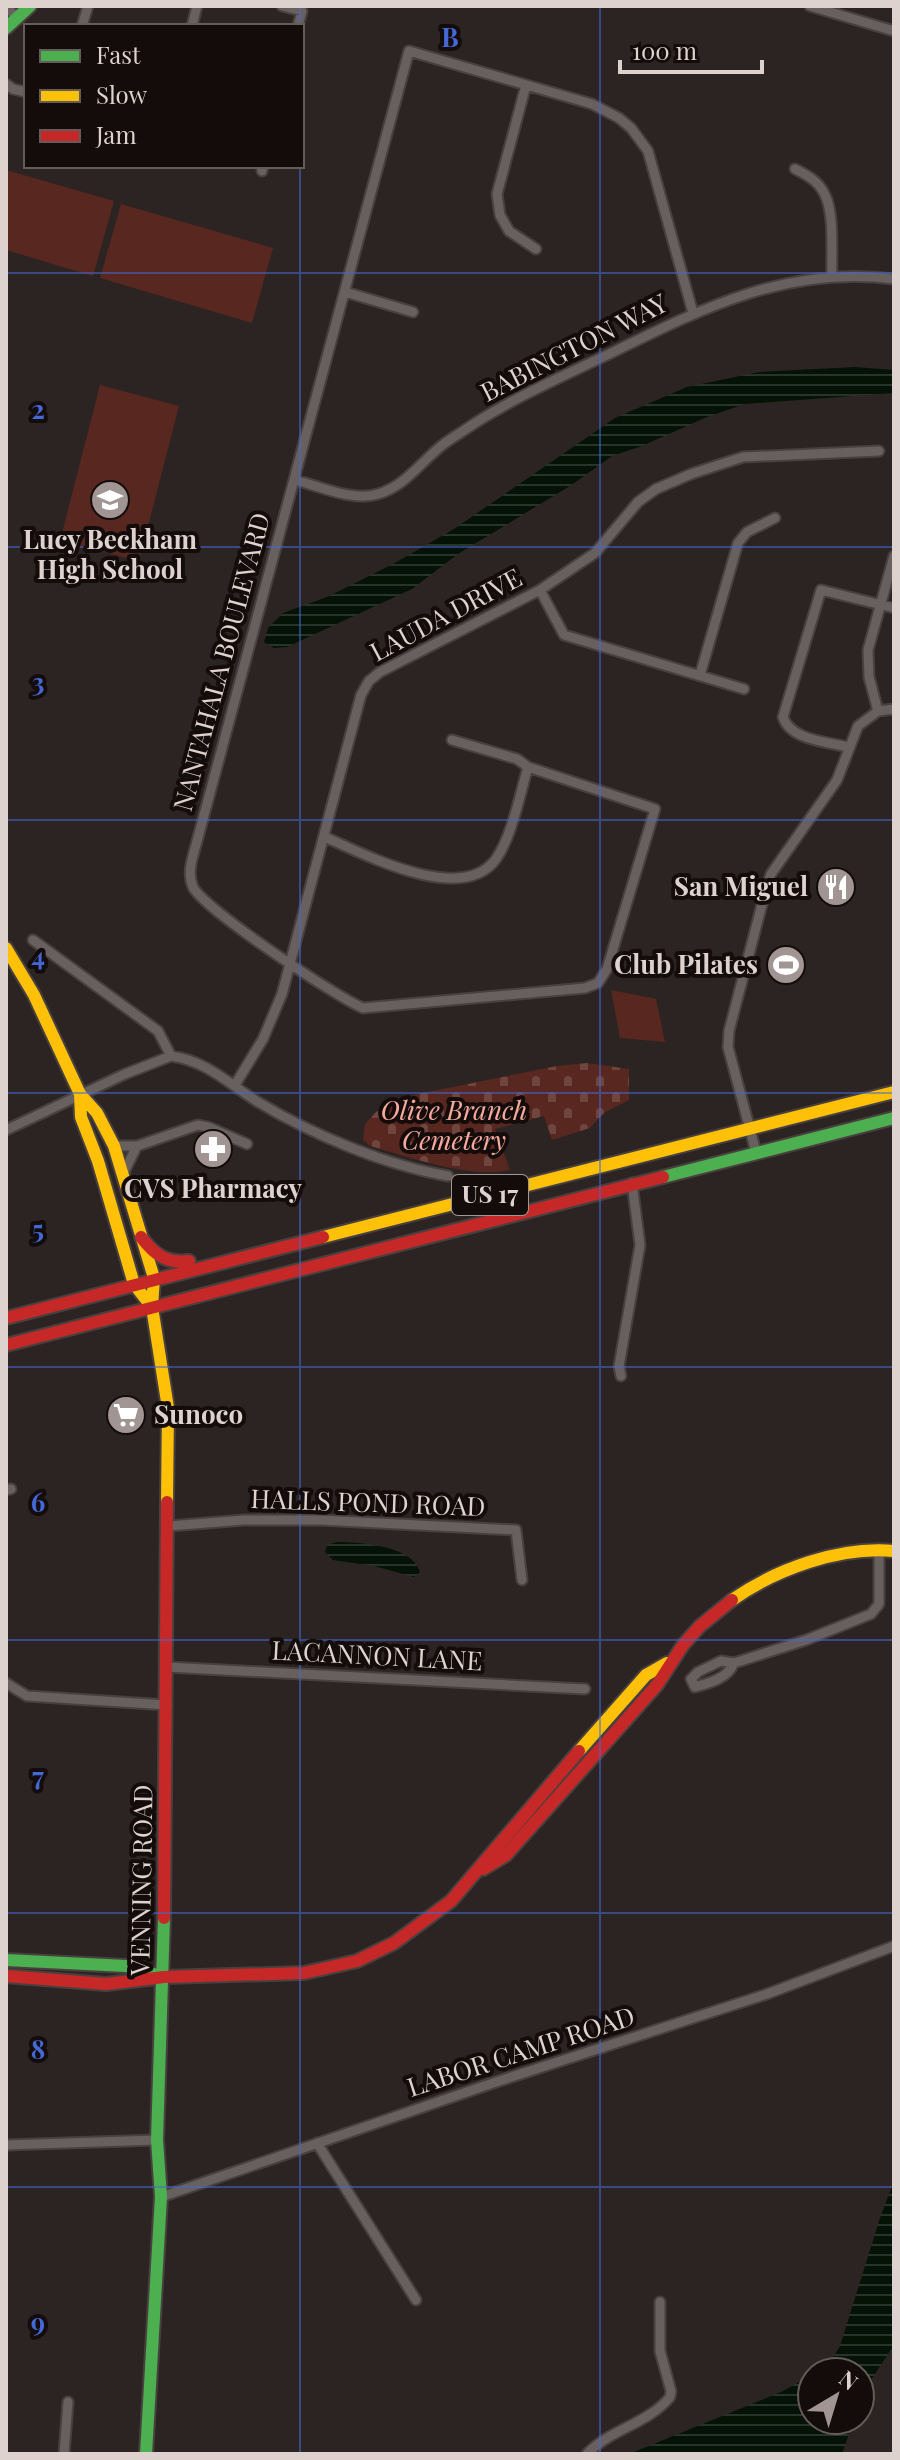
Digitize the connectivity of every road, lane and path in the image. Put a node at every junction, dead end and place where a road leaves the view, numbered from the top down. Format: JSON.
{"nodes":[{"id":1,"x":6,"y":6,"type":"edge"},
{"id":2,"x":30,"y":6,"type":"edge"},
{"id":3,"x":282,"y":6,"type":"edge"},
{"id":4,"x":810,"y":6,"type":"edge"},
{"id":5,"x":17,"y":18,"type":"junction"},
{"id":6,"x":299,"y":24,"type":"edge"},
{"id":7,"x":893,"y":27,"type":"edge"},
{"id":8,"x":6,"y":28,"type":"edge"},
{"id":9,"x":526,"y":85,"type":"junction"},
{"id":10,"x":795,"y":169,"type":"dead end"},
{"id":11,"x":536,"y":249,"type":"dead end"},
{"id":12,"x":832,"y":276,"type":"junction"},
{"id":13,"x":894,"y":279,"type":"edge"},
{"id":14,"x":345,"y":292,"type":"junction"},
{"id":15,"x":413,"y":312,"type":"dead end"},
{"id":16,"x":693,"y":313,"type":"junction"},
{"id":17,"x":879,"y":451,"type":"dead end"},
{"id":18,"x":295,"y":480,"type":"junction"},
{"id":19,"x":775,"y":518,"type":"dead end"},
{"id":20,"x":894,"y":556,"type":"edge"},
{"id":21,"x":540,"y":590,"type":"junction"},
{"id":22,"x":881,"y":605,"type":"junction"},
{"id":23,"x":894,"y":608,"type":"edge"},
{"id":24,"x":700,"y":675,"type":"junction"},
{"id":25,"x":744,"y":689,"type":"dead end"},
{"id":26,"x":894,"y":709,"type":"edge"},
{"id":27,"x":878,"y":711,"type":"junction"},
{"id":28,"x":452,"y":740,"type":"dead end"},
{"id":29,"x":848,"y":747,"type":"junction"},
{"id":30,"x":528,"y":767,"type":"junction"},
{"id":31,"x":325,"y":837,"type":"junction"},
{"id":32,"x":33,"y":940,"type":"dead end"},
{"id":33,"x":6,"y":948,"type":"edge"},
{"id":34,"x":289,"y":962,"type":"junction"},
{"id":35,"x":171,"y":1056,"type":"junction"},
{"id":36,"x":235,"y":1085,"type":"junction"},
{"id":37,"x":894,"y":1092,"type":"edge"},
{"id":38,"x":80,"y":1094,"type":"junction"},
{"id":39,"x":894,"y":1118,"type":"edge"},
{"id":40,"x":6,"y":1130,"type":"edge"},
{"id":41,"x":751,"y":1130,"type":"junction"},
{"id":42,"x":247,"y":1144,"type":"dead end"},
{"id":43,"x":114,"y":1146,"type":"junction"},
{"id":44,"x":137,"y":1146,"type":"junction"},
{"id":45,"x":756,"y":1152,"type":"junction"},
{"id":46,"x":123,"y":1174,"type":"junction"},
{"id":47,"x":448,"y":1176,"type":"dead end"},
{"id":48,"x":632,"y":1183,"type":"junction"},
{"id":49,"x":141,"y":1237,"type":"junction"},
{"id":50,"x":228,"y":1260,"type":"junction"},
{"id":51,"x":154,"y":1278,"type":"junction"},
{"id":52,"x":134,"y":1284,"type":"junction"},
{"id":53,"x":152,"y":1307,"type":"junction"},
{"id":54,"x":6,"y":1318,"type":"edge"},
{"id":55,"x":6,"y":1345,"type":"edge"},
{"id":56,"x":621,"y":1376,"type":"dead end"},
{"id":57,"x":169,"y":1526,"type":"junction"},
{"id":58,"x":879,"y":1549,"type":"junction"},
{"id":59,"x":894,"y":1551,"type":"edge"},
{"id":60,"x":522,"y":1580,"type":"dead end"},
{"id":61,"x":734,"y":1663,"type":"dead end"},
{"id":62,"x":167,"y":1667,"type":"junction"},
{"id":63,"x":6,"y":1683,"type":"edge"},
{"id":64,"x":585,"y":1689,"type":"dead end"},
{"id":65,"x":167,"y":1705,"type":"junction"},
{"id":66,"x":894,"y":1946,"type":"edge"},
{"id":67,"x":6,"y":1960,"type":"edge"},
{"id":68,"x":6,"y":1976,"type":"edge"},
{"id":69,"x":164,"y":1977,"type":"junction"},
{"id":70,"x":157,"y":2140,"type":"junction"},
{"id":71,"x":317,"y":2143,"type":"junction"},
{"id":72,"x":6,"y":2145,"type":"edge"},
{"id":73,"x":161,"y":2197,"type":"junction"},
{"id":74,"x":416,"y":2300,"type":"dead end"},
{"id":75,"x":660,"y":2302,"type":"dead end"},
{"id":76,"x":68,"y":2402,"type":"dead end"},
{"id":77,"x":64,"y":2454,"type":"edge"},
{"id":78,"x":146,"y":2454,"type":"edge"},
{"id":79,"x":587,"y":2454,"type":"edge"}],
"edges":[{"from":1,"to":5,"type":"street"},
{"from":2,"to":5,"type":"main road"},
{"from":3,"to":6,"type":"street"},
{"from":4,"to":7,"type":"street"},
{"from":5,"to":8,"type":"main road"},
{"from":9,"to":11,"type":"street"},
{"from":9,"to":14,"type":"street","name":"NANTAHALA BOULEVARD"},
{"from":9,"to":16,"type":"street","name":"NANTAHALA BOULEVARD"},
{"from":10,"to":12,"type":"street"},
{"from":12,"to":13,"type":"street","name":"BABINGTON WAY"},
{"from":12,"to":16,"type":"street","name":"BABINGTON WAY"},
{"from":14,"to":15,"type":"street"},
{"from":14,"to":18,"type":"street","name":"NANTAHALA BOULEVARD"},
{"from":16,"to":18,"type":"street","name":"BABINGTON WAY"},
{"from":17,"to":21,"type":"street","name":"LAUDA DRIVE"},
{"from":18,"to":34,"type":"street","name":"NANTAHALA BOULEVARD"},
{"from":19,"to":24,"type":"street"},
{"from":20,"to":22,"type":"street"},
{"from":21,"to":24,"type":"street"},
{"from":21,"to":31,"type":"street","name":"LAUDA DRIVE"},
{"from":22,"to":23,"type":"street"},
{"from":22,"to":27,"type":"street"},
{"from":22,"to":29,"type":"street"},
{"from":24,"to":25,"type":"street"},
{"from":26,"to":27,"type":"street"},
{"from":27,"to":29,"type":"street"},
{"from":28,"to":30,"type":"street","name":"NANTAHALA BOULEVARD"},
{"from":29,"to":41,"type":"street"},
{"from":30,"to":31,"type":"street"},
{"from":30,"to":34,"type":"street","name":"NANTAHALA BOULEVARD"},
{"from":31,"to":34,"type":"street","name":"LAUDA DRIVE"},
{"from":32,"to":35,"type":"street"},
{"from":33,"to":38,"type":"main road"},
{"from":34,"to":36,"type":"street","name":"LAUDA DRIVE"},
{"from":35,"to":36,"type":"street"},
{"from":35,"to":38,"type":"street"},
{"from":36,"to":47,"type":"street"},
{"from":37,"to":41,"type":"main road","number":"US 17"},
{"from":38,"to":40,"type":"street"},
{"from":38,"to":43,"type":"main road"},
{"from":38,"to":52,"type":"main road"},
{"from":39,"to":45,"type":"main road","number":"US 17"},
{"from":41,"to":45,"type":"street"},
{"from":41,"to":50,"type":"main road","number":"US 17"},
{"from":42,"to":44,"type":"street"},
{"from":43,"to":44,"type":"street"},
{"from":43,"to":46,"type":"main road"},
{"from":44,"to":46,"type":"street"},
{"from":45,"to":48,"type":"main road","number":"US 17"},
{"from":46,"to":49,"type":"main road"},
{"from":48,"to":53,"type":"main road","number":"US 17"},
{"from":48,"to":56,"type":"street"},
{"from":49,"to":50,"type":"main road"},
{"from":49,"to":51,"type":"main road"},
{"from":50,"to":51,"type":"main road","number":"US 17"},
{"from":51,"to":52,"type":"main road","number":"US 17"},
{"from":51,"to":53,"type":"main road","name":"VENNING ROAD"},
{"from":52,"to":53,"type":"main road"},
{"from":52,"to":54,"type":"main road","number":"US 17"},
{"from":53,"to":55,"type":"main road","number":"US 17"},
{"from":53,"to":57,"type":"main road","name":"VENNING ROAD"},
{"from":57,"to":60,"type":"street","name":"HALLS POND ROAD"},
{"from":57,"to":62,"type":"main road","name":"VENNING ROAD"},
{"from":58,"to":59,"type":"main road"},
{"from":58,"to":61,"type":"street"},
{"from":58,"to":69,"type":"main road"},
{"from":62,"to":64,"type":"street","name":"LACANNON LANE"},
{"from":62,"to":65,"type":"main road","name":"VENNING ROAD"},
{"from":63,"to":65,"type":"street"},
{"from":65,"to":69,"type":"main road","name":"VENNING ROAD"},
{"from":66,"to":71,"type":"street","name":"LABOR CAMP ROAD"},
{"from":67,"to":69,"type":"main road"},
{"from":68,"to":69,"type":"main road"},
{"from":69,"to":70,"type":"main road","name":"VENNING ROAD"},
{"from":70,"to":72,"type":"street"},
{"from":70,"to":73,"type":"main road","name":"VENNING ROAD"},
{"from":71,"to":73,"type":"street","name":"LABOR CAMP ROAD"},
{"from":71,"to":74,"type":"street"},
{"from":73,"to":78,"type":"main road","name":"VENNING ROAD"},
{"from":75,"to":79,"type":"street"},
{"from":76,"to":77,"type":"street"}]}
